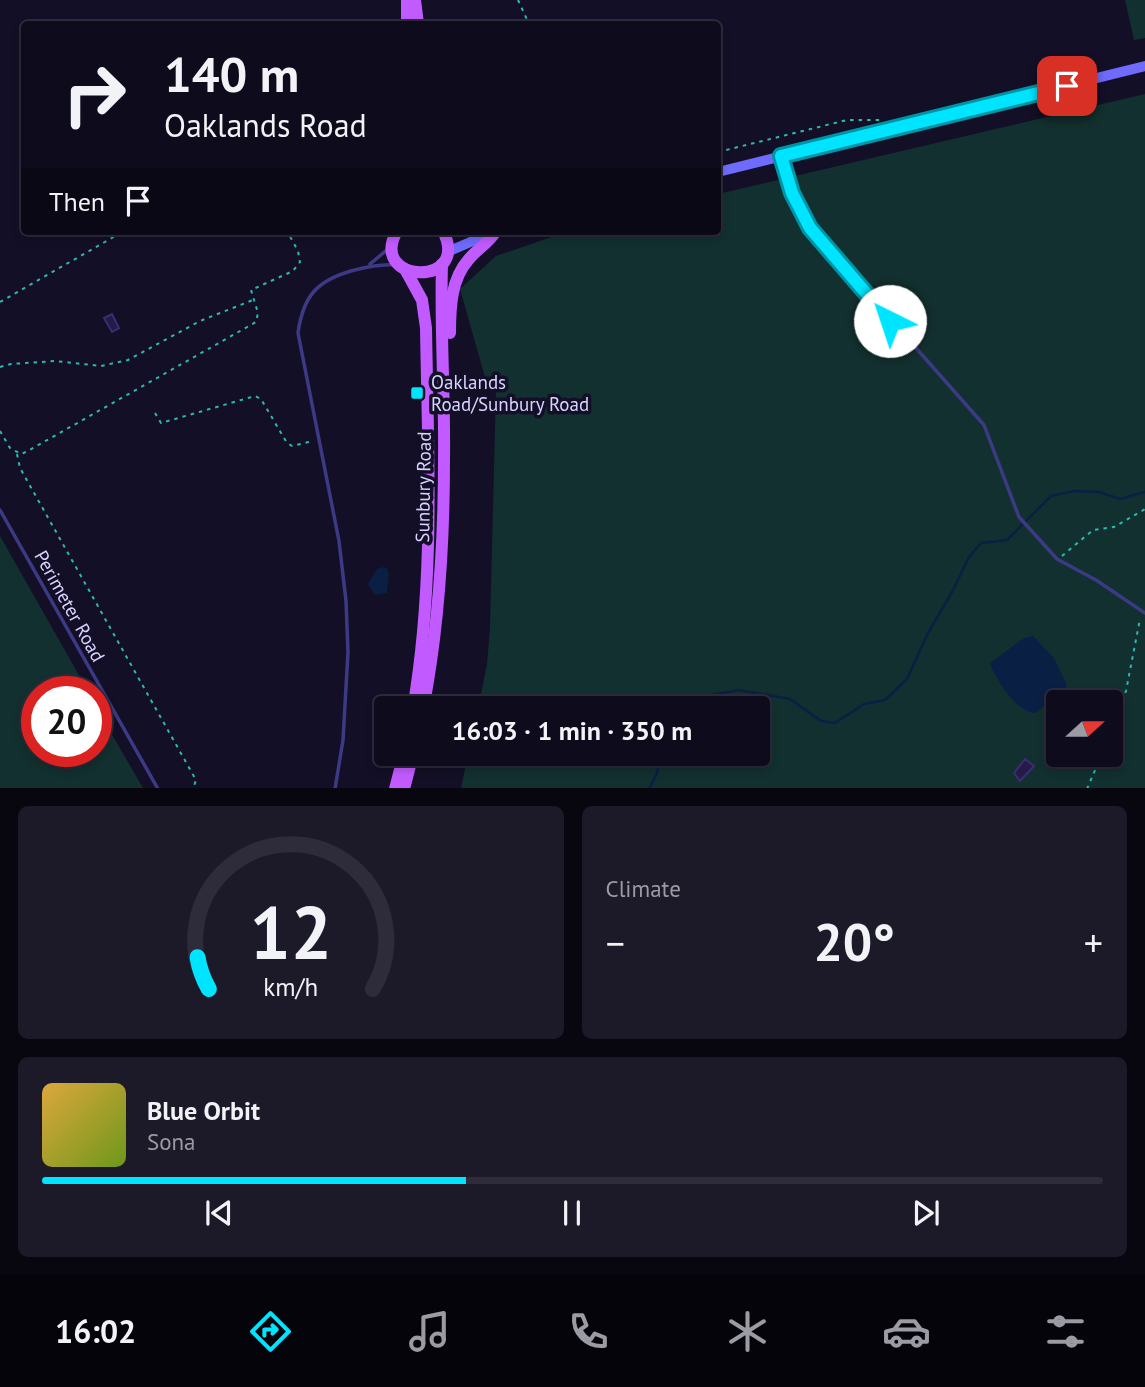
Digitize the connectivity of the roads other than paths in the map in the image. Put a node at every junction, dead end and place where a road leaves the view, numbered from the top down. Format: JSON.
{"nodes":[{"id":1,"x":407,"y":0,"type":"edge"},
{"id":2,"x":415,"y":0,"type":"edge"},
{"id":3,"x":407,"y":21,"type":"edge"},
{"id":4,"x":418,"y":21,"type":"edge"},
{"id":5,"x":1145,"y":66,"type":"edge"},
{"id":6,"x":781,"y":156,"type":"junction"},
{"id":7,"x":721,"y":171,"type":"edge"},
{"id":8,"x":395,"y":235,"type":"edge"},
{"id":9,"x":444,"y":235,"type":"edge"},
{"id":10,"x":488,"y":235,"type":"edge"},
{"id":11,"x":494,"y":235,"type":"edge"},
{"id":12,"x":444,"y":258,"type":"junction"},
{"id":13,"x":365,"y":267,"type":"junction"},
{"id":14,"x":402,"y":267,"type":"junction"},
{"id":15,"x":444,"y":459,"type":"junction"},
{"id":16,"x":0,"y":510,"type":"edge"},
{"id":17,"x":1144,"y":612,"type":"edge"},
{"id":18,"x":415,"y":696,"type":"edge"},
{"id":19,"x":425,"y":696,"type":"edge"},
{"id":20,"x":401,"y":766,"type":"edge"},
{"id":21,"x":410,"y":766,"type":"edge"},
{"id":22,"x":157,"y":788,"type":"edge"},
{"id":23,"x":335,"y":788,"type":"edge"},
{"id":24,"x":395,"y":788,"type":"edge"},
{"id":25,"x":404,"y":788,"type":"edge"}],
"edges":[{"from":1,"to":3,"type":"main road"},
{"from":2,"to":4,"type":"main road"},
{"from":5,"to":6,"type":"main road"},
{"from":6,"to":7,"type":"main road"},
{"from":6,"to":17,"type":"lane"},
{"from":8,"to":13,"type":"lane"},
{"from":8,"to":14,"type":"main road","name":"Sunbury Road"},
{"from":9,"to":12,"type":"main road","name":"Sunbury Road"},
{"from":10,"to":12,"type":"main road"},
{"from":11,"to":15,"type":"main road"},
{"from":12,"to":14,"type":"main road"},
{"from":12,"to":15,"type":"main road","name":"Sunbury Road"},
{"from":13,"to":14,"type":"lane"},
{"from":13,"to":23,"type":"lane"},
{"from":14,"to":18,"type":"main road","name":"Sunbury Road"},
{"from":15,"to":19,"type":"main road","name":"Sunbury Road"},
{"from":16,"to":22,"type":"lane","name":"Perimeter Road"},
{"from":20,"to":24,"type":"main road"},
{"from":21,"to":25,"type":"main road"}]}
